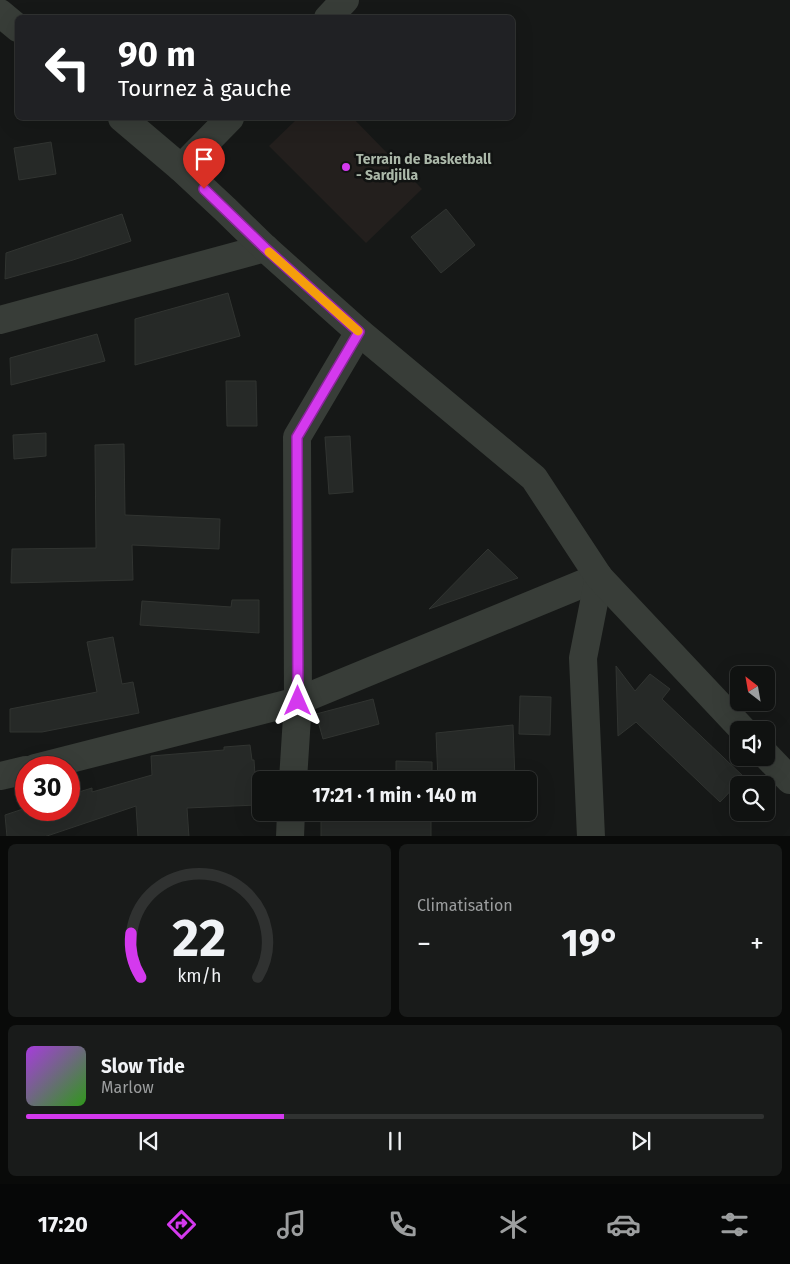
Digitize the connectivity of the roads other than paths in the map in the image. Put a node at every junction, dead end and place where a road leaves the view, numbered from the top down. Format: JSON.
{"nodes":[{"id":1,"x":345,"y":0,"type":"edge"},
{"id":2,"x":0,"y":13,"type":"edge"},
{"id":3,"x":331,"y":15,"type":"edge"},
{"id":4,"x":15,"y":26,"type":"edge"},
{"id":5,"x":124,"y":120,"type":"edge"},
{"id":6,"x":228,"y":120,"type":"edge"},
{"id":7,"x":181,"y":168,"type":"junction"},
{"id":8,"x":265,"y":248,"type":"junction"},
{"id":9,"x":0,"y":320,"type":"edge"},
{"id":10,"x":359,"y":332,"type":"junction"},
{"id":11,"x":599,"y":578,"type":"junction"},
{"id":12,"x":298,"y":701,"type":"junction"},
{"id":13,"x":734,"y":721,"type":"edge"},
{"id":14,"x":80,"y":757,"type":"edge"},
{"id":15,"x":775,"y":764,"type":"edge"},
{"id":16,"x":294,"y":771,"type":"edge"},
{"id":17,"x":15,"y":773,"type":"edge"},
{"id":18,"x":0,"y":776,"type":"edge"},
{"id":19,"x":790,"y":780,"type":"edge"},
{"id":20,"x":291,"y":821,"type":"edge"},
{"id":21,"x":290,"y":836,"type":"edge"},
{"id":22,"x":592,"y":836,"type":"edge"}],
"edges":[{"from":1,"to":3,"type":"street"},
{"from":2,"to":4,"type":"street"},
{"from":5,"to":7,"type":"street"},
{"from":6,"to":7,"type":"street"},
{"from":7,"to":8,"type":"street"},
{"from":8,"to":9,"type":"street"},
{"from":8,"to":10,"type":"street"},
{"from":10,"to":11,"type":"street"},
{"from":10,"to":12,"type":"street"},
{"from":11,"to":12,"type":"street"},
{"from":11,"to":13,"type":"street"},
{"from":11,"to":22,"type":"street"},
{"from":12,"to":14,"type":"street"},
{"from":12,"to":16,"type":"street"},
{"from":15,"to":19,"type":"street"},
{"from":17,"to":18,"type":"street"},
{"from":20,"to":21,"type":"street"}]}
